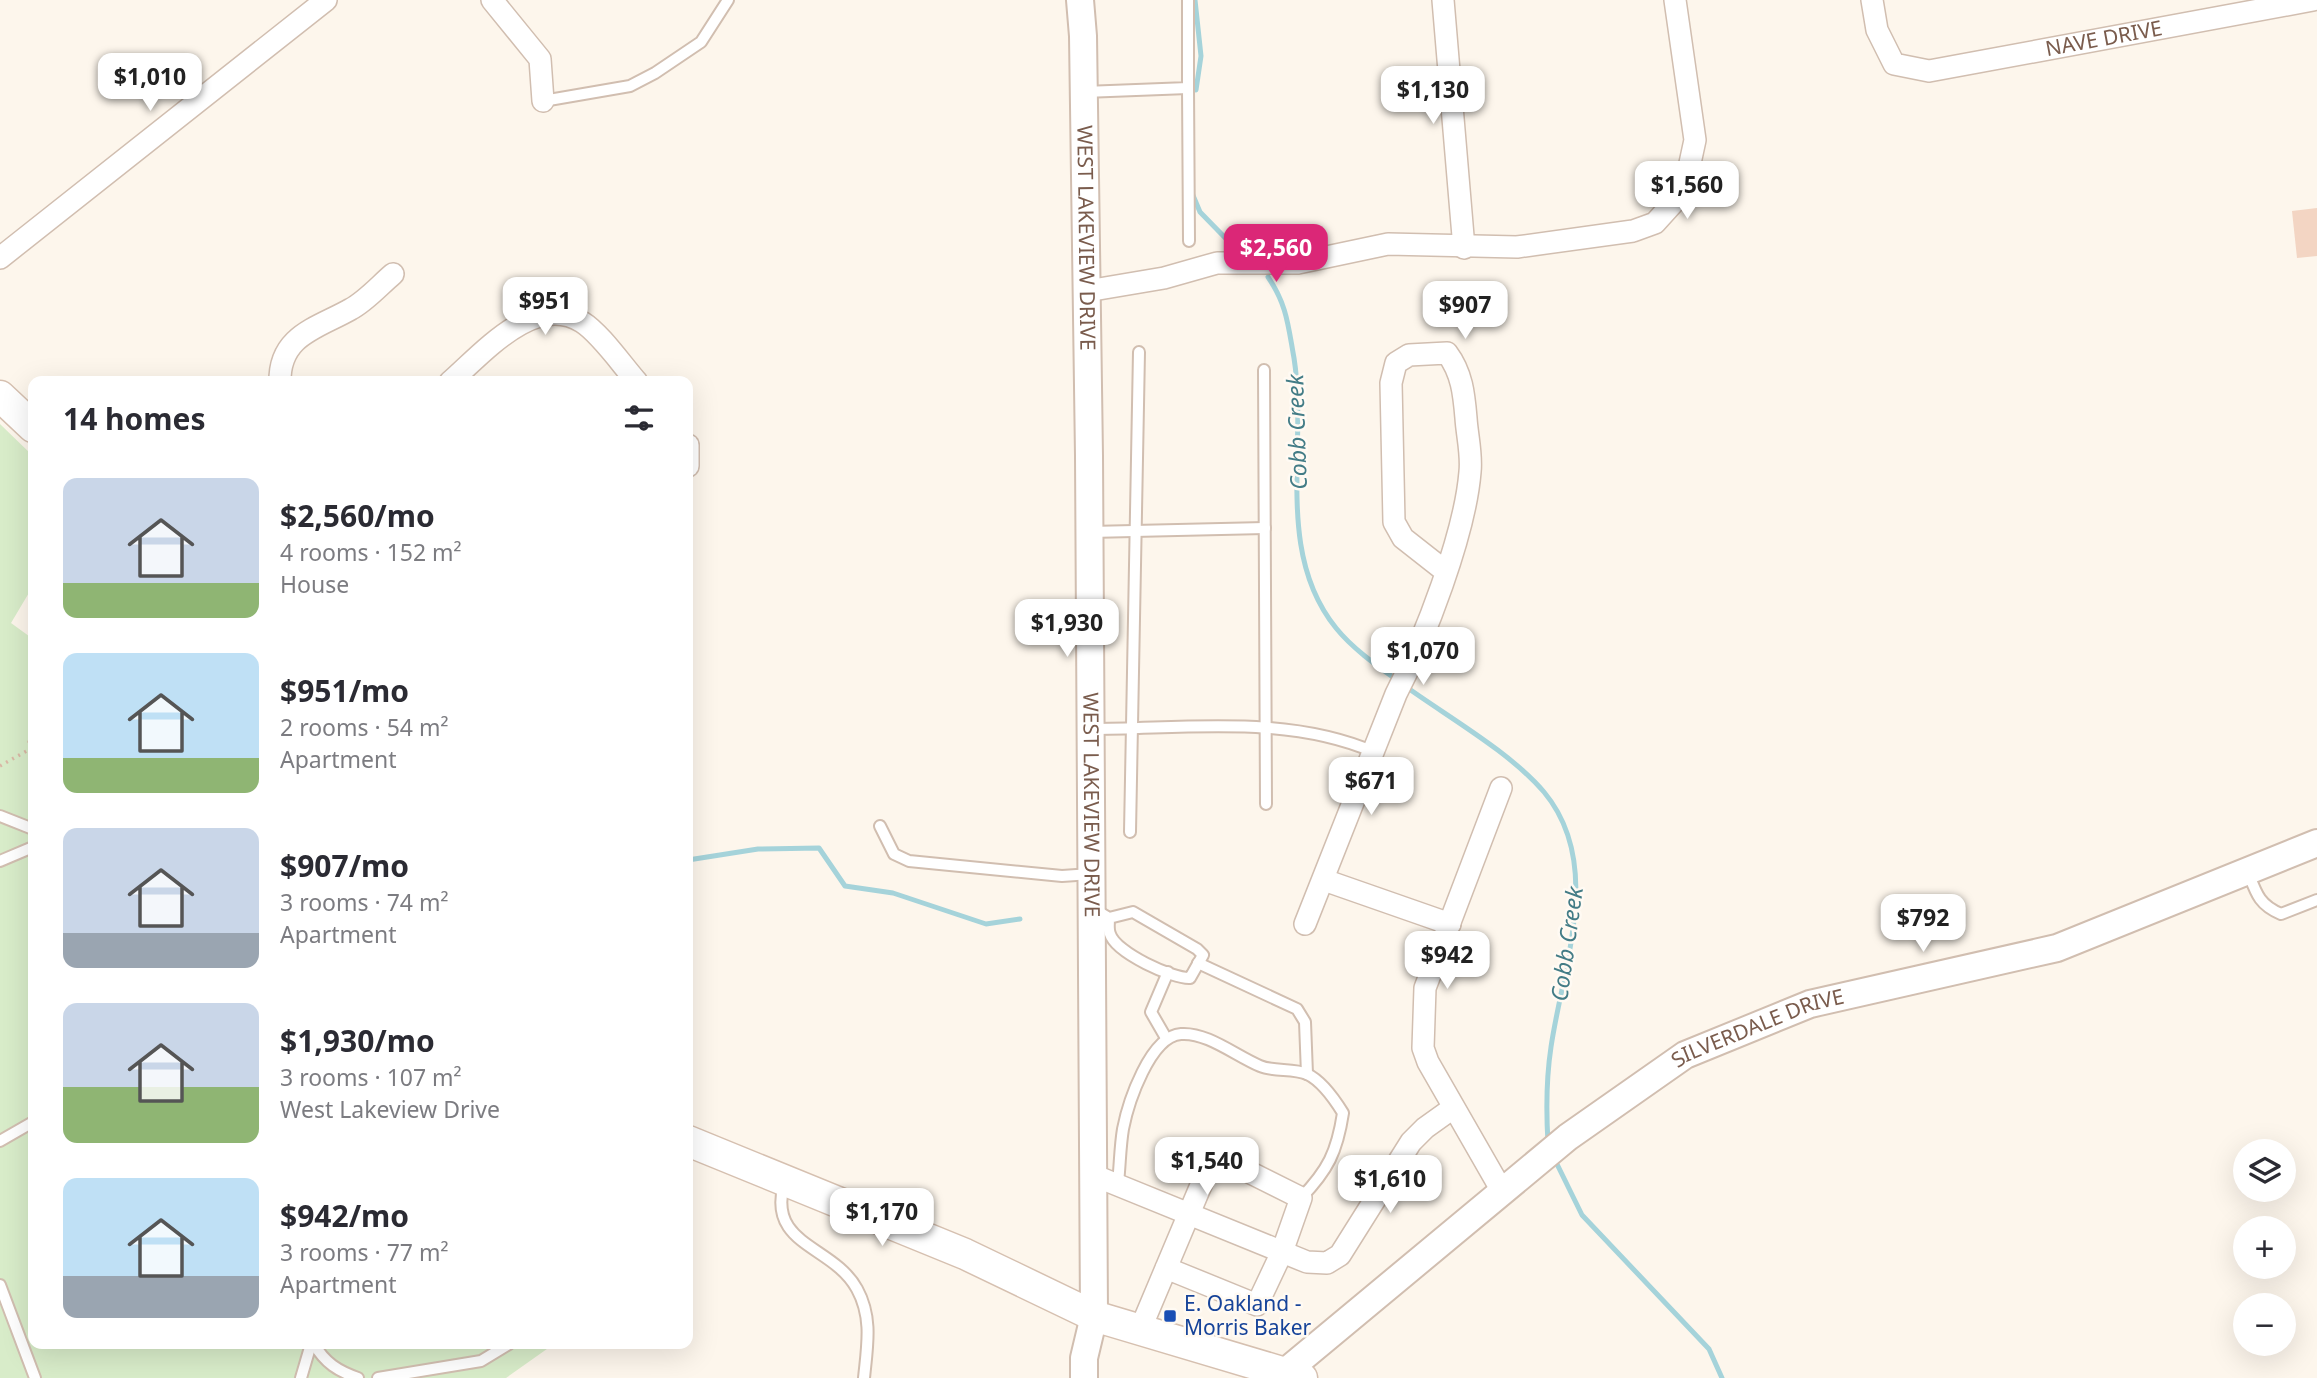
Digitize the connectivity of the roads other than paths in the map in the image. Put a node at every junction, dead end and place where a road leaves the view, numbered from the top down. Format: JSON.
{"nodes":[{"id":1,"x":326,"y":0,"type":"edge"},
{"id":2,"x":492,"y":0,"type":"edge"},
{"id":3,"x":727,"y":0,"type":"edge"},
{"id":4,"x":1080,"y":0,"type":"edge"},
{"id":5,"x":1188,"y":0,"type":"edge"},
{"id":6,"x":1443,"y":0,"type":"edge"},
{"id":7,"x":1675,"y":0,"type":"edge"},
{"id":8,"x":1872,"y":0,"type":"edge"},
{"id":9,"x":2312,"y":0,"type":"edge"},
{"id":10,"x":1188,"y":88,"type":"junction"},
{"id":11,"x":1084,"y":92,"type":"junction"},
{"id":12,"x":543,"y":101,"type":"joint"},
{"id":13,"x":1189,"y":241,"type":"dead end"},
{"id":14,"x":1464,"y":248,"type":"junction"},
{"id":15,"x":0,"y":258,"type":"edge"},
{"id":16,"x":393,"y":274,"type":"dead end"},
{"id":17,"x":1087,"y":291,"type":"junction"},
{"id":18,"x":1139,"y":352,"type":"dead end"},
{"id":19,"x":1264,"y":370,"type":"dead end"},
{"id":20,"x":280,"y":376,"type":"edge"},
{"id":21,"x":457,"y":376,"type":"edge"},
{"id":22,"x":632,"y":376,"type":"edge"},
{"id":23,"x":0,"y":397,"type":"edge"},
{"id":24,"x":28,"y":422,"type":"edge"},
{"id":25,"x":1265,"y":528,"type":"junction"},
{"id":26,"x":1090,"y":532,"type":"junction"},
{"id":27,"x":1136,"y":532,"type":"junction"},
{"id":28,"x":1445,"y":571,"type":"junction"},
{"id":29,"x":1266,"y":726,"type":"junction"},
{"id":30,"x":1091,"y":729,"type":"junction"},
{"id":31,"x":1132,"y":729,"type":"junction"},
{"id":32,"x":1374,"y":752,"type":"junction"},
{"id":33,"x":1501,"y":788,"type":"dead end"},
{"id":34,"x":1266,"y":804,"type":"dead end"},
{"id":35,"x":0,"y":816,"type":"edge"},
{"id":36,"x":880,"y":826,"type":"dead end"},
{"id":37,"x":28,"y":827,"type":"edge"},
{"id":38,"x":1130,"y":832,"type":"dead end"},
{"id":39,"x":2317,"y":843,"type":"edge"},
{"id":40,"x":28,"y":849,"type":"edge"},
{"id":41,"x":0,"y":861,"type":"edge"},
{"id":42,"x":2248,"y":870,"type":"junction"},
{"id":43,"x":1091,"y":874,"type":"junction"},
{"id":44,"x":1324,"y":880,"type":"junction"},
{"id":45,"x":2317,"y":900,"type":"edge"},
{"id":46,"x":1100,"y":913,"type":"junction"},
{"id":47,"x":1305,"y":924,"type":"dead end"},
{"id":48,"x":1450,"y":924,"type":"junction"},
{"id":49,"x":1198,"y":963,"type":"junction"},
{"id":50,"x":1168,"y":972,"type":"junction"},
{"id":51,"x":1166,"y":1038,"type":"junction"},
{"id":52,"x":1307,"y":1074,"type":"junction"},
{"id":53,"x":1453,"y":1108,"type":"junction"},
{"id":54,"x":28,"y":1125,"type":"edge"},
{"id":55,"x":0,"y":1141,"type":"edge"},
{"id":56,"x":693,"y":1143,"type":"edge"},
{"id":57,"x":1105,"y":1179,"type":"junction"},
{"id":58,"x":784,"y":1181,"type":"junction"},
{"id":59,"x":1502,"y":1191,"type":"junction"},
{"id":60,"x":1301,"y":1198,"type":"junction"},
{"id":61,"x":1189,"y":1212,"type":"junction"},
{"id":62,"x":1282,"y":1252,"type":"junction"},
{"id":63,"x":1166,"y":1268,"type":"junction"},
{"id":64,"x":0,"y":1285,"type":"edge"},
{"id":65,"x":1094,"y":1316,"type":"junction"},
{"id":66,"x":1140,"y":1330,"type":"junction"},
{"id":67,"x":311,"y":1349,"type":"edge"},
{"id":68,"x":316,"y":1349,"type":"edge"},
{"id":69,"x":500,"y":1349,"type":"edge"},
{"id":70,"x":1293,"y":1375,"type":"edge"},
{"id":71,"x":34,"y":1378,"type":"edge"},
{"id":72,"x":301,"y":1378,"type":"edge"},
{"id":73,"x":358,"y":1378,"type":"edge"},
{"id":74,"x":378,"y":1378,"type":"edge"},
{"id":75,"x":864,"y":1378,"type":"edge"},
{"id":76,"x":1084,"y":1378,"type":"edge"}],
"edges":[{"from":1,"to":15,"type":"street"},
{"from":2,"to":12,"type":"street"},
{"from":3,"to":12,"type":"lane"},
{"from":4,"to":11,"type":"street","name":"WEST LAKEVIEW DRIVE"},
{"from":5,"to":10,"type":"lane"},
{"from":6,"to":14,"type":"street"},
{"from":7,"to":14,"type":"street"},
{"from":8,"to":9,"type":"street","name":"NAVE DRIVE"},
{"from":10,"to":11,"type":"lane"},
{"from":10,"to":13,"type":"lane"},
{"from":11,"to":17,"type":"street","name":"WEST LAKEVIEW DRIVE"},
{"from":14,"to":17,"type":"street"},
{"from":16,"to":20,"type":"street"},
{"from":17,"to":26,"type":"street","name":"WEST LAKEVIEW DRIVE"},
{"from":18,"to":27,"type":"lane"},
{"from":19,"to":25,"type":"lane"},
{"from":21,"to":22,"type":"street"},
{"from":23,"to":24,"type":"main road"},
{"from":25,"to":27,"type":"lane"},
{"from":25,"to":29,"type":"lane"},
{"from":26,"to":27,"type":"lane"},
{"from":26,"to":30,"type":"street","name":"WEST LAKEVIEW DRIVE"},
{"from":27,"to":31,"type":"lane"},
{"from":28,"to":28,"type":"street"},
{"from":28,"to":32,"type":"street"},
{"from":29,"to":31,"type":"lane"},
{"from":29,"to":32,"type":"lane"},
{"from":29,"to":34,"type":"lane"},
{"from":30,"to":31,"type":"lane"},
{"from":30,"to":43,"type":"street","name":"WEST LAKEVIEW DRIVE"},
{"from":31,"to":38,"type":"lane"},
{"from":32,"to":44,"type":"street"},
{"from":33,"to":48,"type":"street"},
{"from":35,"to":37,"type":"lane"},
{"from":36,"to":43,"type":"lane"},
{"from":39,"to":42,"type":"street","name":"SILVERDALE DRIVE"},
{"from":40,"to":41,"type":"lane"},
{"from":42,"to":45,"type":"lane"},
{"from":42,"to":59,"type":"street","name":"SILVERDALE DRIVE"},
{"from":43,"to":46,"type":"street","name":"WEST LAKEVIEW DRIVE"},
{"from":44,"to":47,"type":"street"},
{"from":44,"to":48,"type":"street"},
{"from":46,"to":49,"type":"lane"},
{"from":46,"to":50,"type":"lane"},
{"from":46,"to":57,"type":"street","name":"WEST LAKEVIEW DRIVE"},
{"from":48,"to":53,"type":"street"},
{"from":49,"to":50,"type":"lane"},
{"from":49,"to":52,"type":"lane"},
{"from":50,"to":51,"type":"lane"},
{"from":51,"to":52,"type":"lane"},
{"from":51,"to":57,"type":"lane"},
{"from":52,"to":60,"type":"lane"},
{"from":53,"to":59,"type":"street"},
{"from":53,"to":62,"type":"street"},
{"from":54,"to":55,"type":"lane"},
{"from":56,"to":58,"type":"main road"},
{"from":57,"to":61,"type":"street"},
{"from":57,"to":65,"type":"street","name":"WEST LAKEVIEW DRIVE"},
{"from":58,"to":65,"type":"main road"},
{"from":58,"to":75,"type":"lane"},
{"from":59,"to":70,"type":"street","name":"SILVERDALE DRIVE"},
{"from":60,"to":61,"type":"street"},
{"from":60,"to":62,"type":"street"},
{"from":61,"to":62,"type":"street"},
{"from":61,"to":63,"type":"street"},
{"from":62,"to":63,"type":"street"},
{"from":63,"to":66,"type":"street"},
{"from":64,"to":71,"type":"lane"},
{"from":65,"to":66,"type":"main road"},
{"from":65,"to":76,"type":"street","name":"WEST LAKEVIEW DRIVE"},
{"from":66,"to":70,"type":"main road"},
{"from":67,"to":72,"type":"lane"},
{"from":68,"to":73,"type":"lane"},
{"from":69,"to":74,"type":"lane"}]}
